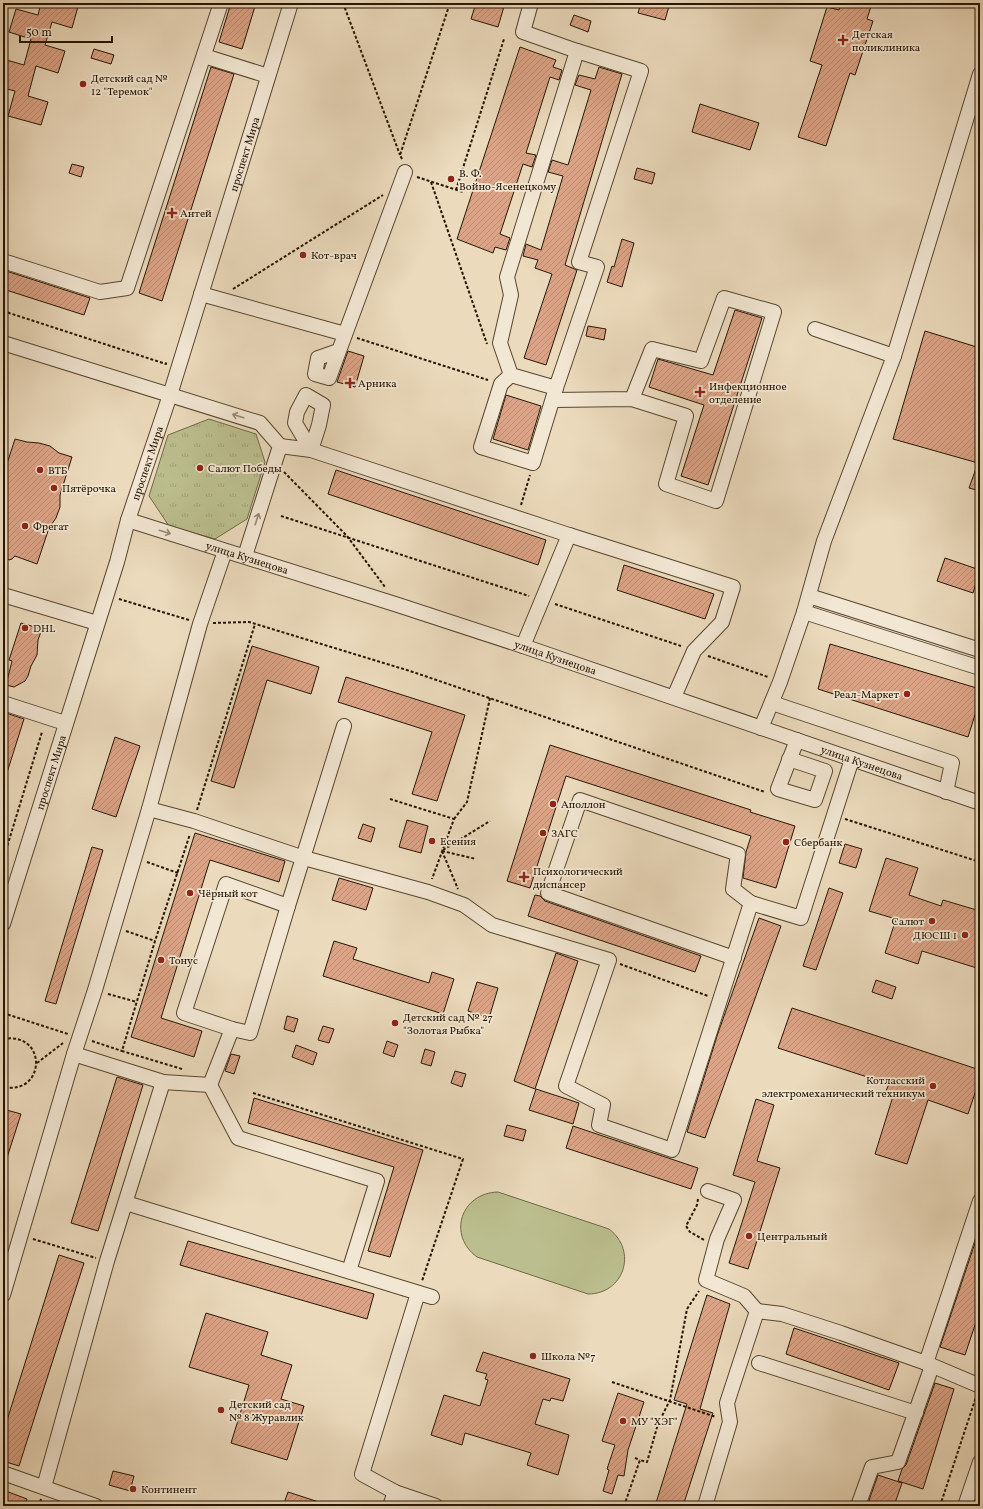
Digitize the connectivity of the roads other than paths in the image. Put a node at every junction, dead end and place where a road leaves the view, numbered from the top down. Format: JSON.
{"nodes":[{"id":1,"x":221,"y":3,"type":"edge"},
{"id":2,"x":291,"y":3,"type":"edge"},
{"id":3,"x":531,"y":3,"type":"edge"},
{"id":4,"x":577,"y":51,"type":"junction"},
{"id":5,"x":204,"y":56,"type":"junction"},
{"id":6,"x":980,"y":74,"type":"edge"},
{"id":7,"x":268,"y":76,"type":"junction"},
{"id":8,"x":403,"y":178,"type":"road end"},
{"id":9,"x":3,"y":261,"type":"edge"},
{"id":10,"x":201,"y":294,"type":"junction"},
{"id":11,"x":816,"y":330,"type":"dead end"},
{"id":12,"x":344,"y":334,"type":"junction"},
{"id":13,"x":3,"y":344,"type":"edge"},
{"id":14,"x":338,"y":351,"type":"dead end"},
{"id":15,"x":894,"y":356,"type":"junction"},
{"id":16,"x":506,"y":379,"type":"junction"},
{"id":17,"x":555,"y":394,"type":"junction"},
{"id":18,"x":170,"y":395,"type":"junction"},
{"id":19,"x":632,"y":400,"type":"junction"},
{"id":20,"x":280,"y":446,"type":"junction"},
{"id":21,"x":128,"y":520,"type":"junction"},
{"id":22,"x":569,"y":535,"type":"junction"},
{"id":23,"x":225,"y":551,"type":"junction"},
{"id":24,"x":245,"y":556,"type":"junction"},
{"id":25,"x":3,"y":595,"type":"edge"},
{"id":26,"x":809,"y":596,"type":"junction"},
{"id":27,"x":804,"y":612,"type":"junction"},
{"id":28,"x":97,"y":623,"type":"junction"},
{"id":29,"x":523,"y":646,"type":"junction"},
{"id":30,"x":980,"y":650,"type":"edge"},
{"id":31,"x":980,"y":668,"type":"edge"},
{"id":32,"x":674,"y":697,"type":"junction"},
{"id":33,"x":3,"y":703,"type":"edge"},
{"id":34,"x":772,"y":703,"type":"junction"},
{"id":35,"x":65,"y":723,"type":"junction"},
{"id":36,"x":344,"y":726,"type":"dead end"},
{"id":37,"x":761,"y":728,"type":"junction"},
{"id":38,"x":797,"y":740,"type":"junction"},
{"id":39,"x":789,"y":759,"type":"dead end"},
{"id":40,"x":852,"y":759,"type":"junction"},
{"id":41,"x":946,"y":792,"type":"junction"},
{"id":42,"x":980,"y":803,"type":"edge"},
{"id":43,"x":149,"y":809,"type":"junction"},
{"id":44,"x":304,"y":858,"type":"junction"},
{"id":45,"x":751,"y":903,"type":"junction"},
{"id":46,"x":288,"y":906,"type":"junction"},
{"id":47,"x":3,"y":924,"type":"edge"},
{"id":48,"x":734,"y":958,"type":"junction"},
{"id":49,"x":232,"y":1029,"type":"junction"},
{"id":50,"x":74,"y":1054,"type":"junction"},
{"id":51,"x":163,"y":1082,"type":"junction"},
{"id":52,"x":210,"y":1086,"type":"junction"},
{"id":53,"x":703,"y":1194,"type":"road end"},
{"id":54,"x":980,"y":1201,"type":"edge"},
{"id":55,"x":126,"y":1203,"type":"junction"},
{"id":56,"x":349,"y":1271,"type":"junction"},
{"id":57,"x":418,"y":1292,"type":"junction"},
{"id":58,"x":3,"y":1295,"type":"edge"},
{"id":59,"x":432,"y":1297,"type":"dead end"},
{"id":60,"x":757,"y":1311,"type":"junction"},
{"id":61,"x":759,"y":1363,"type":"dead end"},
{"id":62,"x":929,"y":1364,"type":"junction"},
{"id":63,"x":980,"y":1386,"type":"edge"},
{"id":64,"x":916,"y":1413,"type":"junction"},
{"id":65,"x":980,"y":1462,"type":"edge"},
{"id":66,"x":3,"y":1473,"type":"edge"},
{"id":67,"x":44,"y":1488,"type":"junction"},
{"id":68,"x":395,"y":1492,"type":"junction"},
{"id":69,"x":96,"y":1506,"type":"edge"},
{"id":70,"x":390,"y":1506,"type":"edge"},
{"id":71,"x":436,"y":1506,"type":"edge"},
{"id":72,"x":705,"y":1506,"type":"edge"},
{"id":73,"x":858,"y":1506,"type":"edge"},
{"id":74,"x":965,"y":1506,"type":"edge"}],
"edges":[{"from":1,"to":5,"type":"street"},
{"from":2,"to":7,"type":"street","name":"проспект Мира"},
{"from":3,"to":4,"type":"street"},
{"from":4,"to":16,"type":"street"},
{"from":4,"to":17,"type":"street"},
{"from":5,"to":7,"type":"street"},
{"from":5,"to":9,"type":"street"},
{"from":6,"to":15,"type":"street"},
{"from":7,"to":10,"type":"street","name":"проспект Мира"},
{"from":8,"to":12,"type":"street"},
{"from":10,"to":12,"type":"street"},
{"from":10,"to":18,"type":"street","name":"проспект Мира"},
{"from":11,"to":15,"type":"street"},
{"from":12,"to":14,"type":"street"},
{"from":13,"to":18,"type":"street"},
{"from":15,"to":26,"type":"street"},
{"from":16,"to":17,"type":"street"},
{"from":16,"to":17,"type":"street"},
{"from":17,"to":19,"type":"street"},
{"from":20,"to":18,"type":"street","one_way":true},
{"from":18,"to":21,"type":"street","name":"проспект Мира"},
{"from":19,"to":19,"type":"street"},
{"from":20,"to":22,"type":"street"},
{"from":24,"to":20,"type":"street","one_way":true},
{"from":21,"to":23,"type":"street","name":"улица Кузнецова","one_way":true},
{"from":21,"to":28,"type":"street","name":"проспект Мира"},
{"from":22,"to":29,"type":"street"},
{"from":22,"to":32,"type":"street"},
{"from":23,"to":24,"type":"street","name":"улица Кузнецова"},
{"from":23,"to":43,"type":"street"},
{"from":24,"to":29,"type":"street","name":"улица Кузнецова"},
{"from":25,"to":28,"type":"street"},
{"from":26,"to":27,"type":"street"},
{"from":26,"to":30,"type":"street"},
{"from":27,"to":31,"type":"street"},
{"from":27,"to":34,"type":"street"},
{"from":28,"to":35,"type":"street","name":"проспект Мира"},
{"from":29,"to":32,"type":"street","name":"улица Кузнецова"},
{"from":32,"to":37,"type":"street","name":"улица Кузнецова"},
{"from":33,"to":35,"type":"street"},
{"from":34,"to":37,"type":"street"},
{"from":34,"to":41,"type":"street"},
{"from":35,"to":47,"type":"street","name":"проспект Мира"},
{"from":36,"to":44,"type":"street"},
{"from":37,"to":38,"type":"street","name":"улица Кузнецова"},
{"from":38,"to":39,"type":"street"},
{"from":38,"to":40,"type":"street","name":"улица Кузнецова"},
{"from":40,"to":41,"type":"street","name":"улица Кузнецова"},
{"from":40,"to":45,"type":"street"},
{"from":41,"to":42,"type":"street","name":"улица Кузнецова"},
{"from":43,"to":44,"type":"street"},
{"from":43,"to":50,"type":"street"},
{"from":44,"to":46,"type":"street"},
{"from":44,"to":48,"type":"street"},
{"from":45,"to":48,"type":"street"},
{"from":45,"to":48,"type":"street"},
{"from":46,"to":49,"type":"street"},
{"from":46,"to":49,"type":"street"},
{"from":49,"to":52,"type":"street"},
{"from":50,"to":51,"type":"street"},
{"from":50,"to":58,"type":"street"},
{"from":51,"to":52,"type":"street"},
{"from":51,"to":55,"type":"street"},
{"from":52,"to":56,"type":"street"},
{"from":53,"to":60,"type":"street"},
{"from":54,"to":62,"type":"street"},
{"from":55,"to":56,"type":"street"},
{"from":55,"to":67,"type":"street"},
{"from":56,"to":57,"type":"street"},
{"from":57,"to":59,"type":"street"},
{"from":57,"to":68,"type":"street"},
{"from":60,"to":62,"type":"street"},
{"from":60,"to":72,"type":"street"},
{"from":61,"to":64,"type":"street"},
{"from":62,"to":63,"type":"street"},
{"from":62,"to":64,"type":"street"},
{"from":64,"to":73,"type":"street"},
{"from":65,"to":74,"type":"street"},
{"from":66,"to":67,"type":"street"},
{"from":67,"to":69,"type":"street"},
{"from":68,"to":70,"type":"street"},
{"from":68,"to":71,"type":"street"}]}
